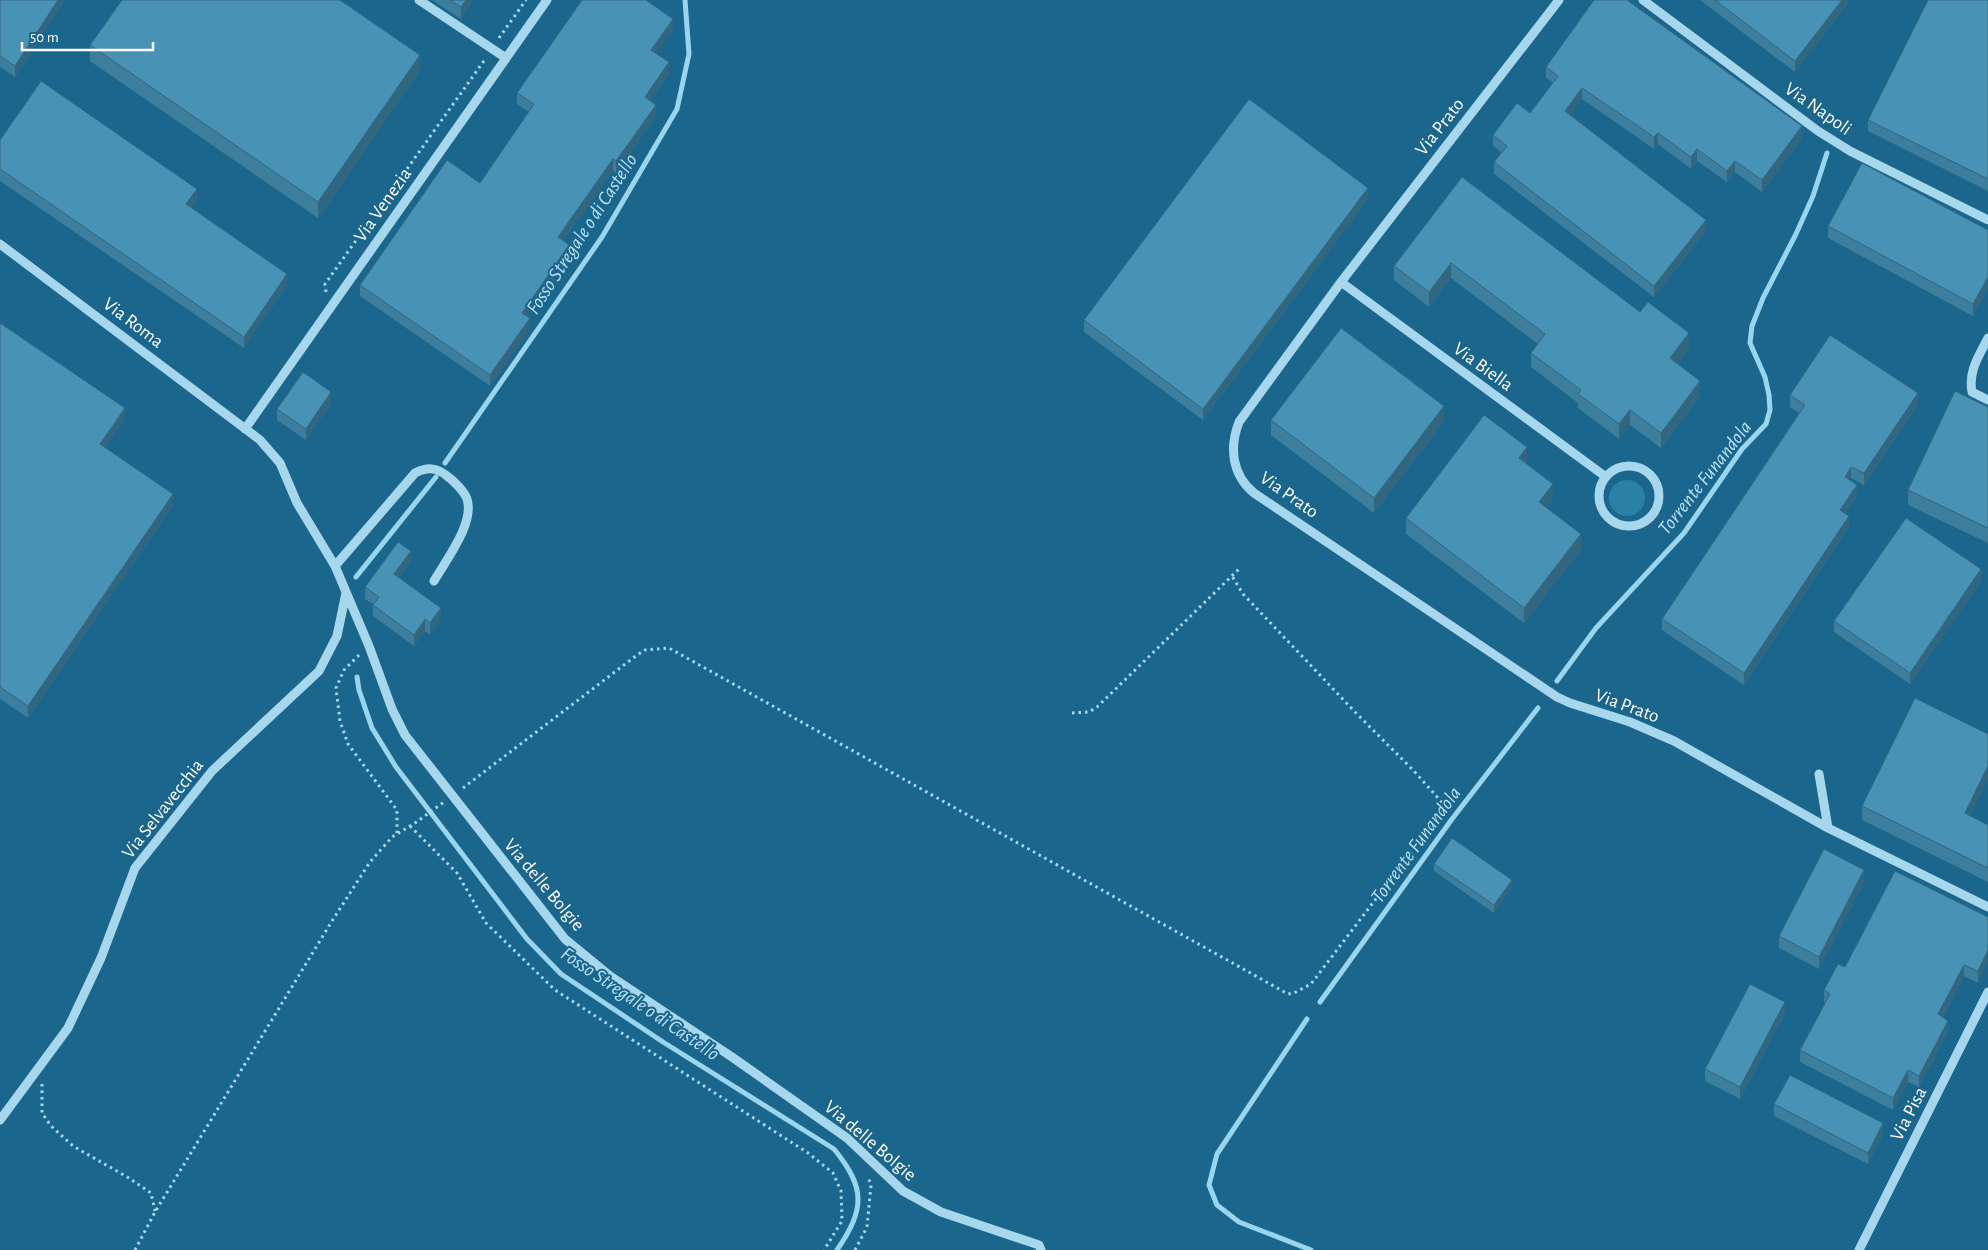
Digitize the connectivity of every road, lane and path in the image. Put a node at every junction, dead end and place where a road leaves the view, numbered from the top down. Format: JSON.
{"nodes":[{"id":1,"x":419,"y":0,"type":"edge"},
{"id":2,"x":526,"y":0,"type":"edge"},
{"id":3,"x":547,"y":0,"type":"edge"},
{"id":4,"x":1559,"y":0,"type":"edge"},
{"id":5,"x":1644,"y":0,"type":"edge"},
{"id":6,"x":492,"y":48,"type":"junction"},
{"id":7,"x":506,"y":58,"type":"junction"},
{"id":8,"x":1988,"y":220,"type":"edge"},
{"id":9,"x":0,"y":244,"type":"edge"},
{"id":10,"x":1341,"y":282,"type":"junction"},
{"id":11,"x":321,"y":300,"type":"dead end"},
{"id":12,"x":1988,"y":338,"type":"edge"},
{"id":13,"x":1988,"y":400,"type":"edge"},
{"id":14,"x":245,"y":428,"type":"junction"},
{"id":15,"x":1606,"y":477,"type":"junction"},
{"id":16,"x":335,"y":566,"type":"junction"},
{"id":17,"x":1240,"y":568,"type":"dead end"},
{"id":18,"x":1232,"y":576,"type":"junction"},
{"id":19,"x":434,"y":580,"type":"dead end"},
{"id":20,"x":346,"y":593,"type":"junction"},
{"id":21,"x":369,"y":646,"type":"junction"},
{"id":22,"x":1072,"y":713,"type":"dead end"},
{"id":23,"x":1819,"y":774,"type":"dead end"},
{"id":24,"x":449,"y":798,"type":"junction"},
{"id":25,"x":410,"y":826,"type":"junction"},
{"id":26,"x":1828,"y":828,"type":"junction"},
{"id":27,"x":397,"y":834,"type":"junction"},
{"id":28,"x":1988,"y":907,"type":"edge"},
{"id":29,"x":1988,"y":992,"type":"edge"},
{"id":30,"x":38,"y":1068,"type":"junction"},
{"id":31,"x":0,"y":1120,"type":"edge"},
{"id":32,"x":861,"y":1152,"type":"junction"},
{"id":33,"x":155,"y":1212,"type":"junction"},
{"id":34,"x":135,"y":1250,"type":"edge"},
{"id":35,"x":824,"y":1250,"type":"edge"},
{"id":36,"x":854,"y":1250,"type":"edge"},
{"id":37,"x":1041,"y":1250,"type":"edge"},
{"id":38,"x":1859,"y":1250,"type":"edge"}],
"edges":[{"from":1,"to":6,"type":"street"},
{"from":2,"to":6,"type":"path"},
{"from":3,"to":7,"type":"street","name":"Via Venezia"},
{"from":4,"to":10,"type":"street","name":"Via Prato"},
{"from":5,"to":8,"type":"street","name":"Via Napoli"},
{"from":6,"to":7,"type":"street"},
{"from":6,"to":11,"type":"path"},
{"from":7,"to":14,"type":"street","name":"Via Venezia"},
{"from":9,"to":14,"type":"street","name":"Via Roma"},
{"from":10,"to":15,"type":"street","name":"Via Biella"},
{"from":10,"to":26,"type":"street","name":"Via Prato"},
{"from":12,"to":13,"type":"street"},
{"from":14,"to":16,"type":"street","name":"Via Roma"},
{"from":15,"to":15,"type":"street"},
{"from":16,"to":19,"type":"street"},
{"from":16,"to":20,"type":"street","name":"Via delle Bolgie"},
{"from":17,"to":18,"type":"path"},
{"from":18,"to":22,"type":"path"},
{"from":18,"to":24,"type":"path"},
{"from":20,"to":21,"type":"street","name":"Via delle Bolgie"},
{"from":20,"to":30,"type":"street","name":"Via Selvavecchia"},
{"from":21,"to":24,"type":"street","name":"Via delle Bolgie"},
{"from":21,"to":27,"type":"path"},
{"from":23,"to":26,"type":"street"},
{"from":24,"to":25,"type":"path"},
{"from":24,"to":32,"type":"street","name":"Via delle Bolgie"},
{"from":25,"to":27,"type":"path"},
{"from":25,"to":35,"type":"path"},
{"from":26,"to":28,"type":"street","name":"Via Prato"},
{"from":27,"to":33,"type":"path"},
{"from":29,"to":38,"type":"street","name":"Via Pisa"},
{"from":30,"to":31,"type":"street","name":"Via Selvavecchia"},
{"from":30,"to":33,"type":"path"},
{"from":32,"to":36,"type":"path"},
{"from":32,"to":37,"type":"street","name":"Via delle Bolgie"},
{"from":33,"to":34,"type":"path"}]}
